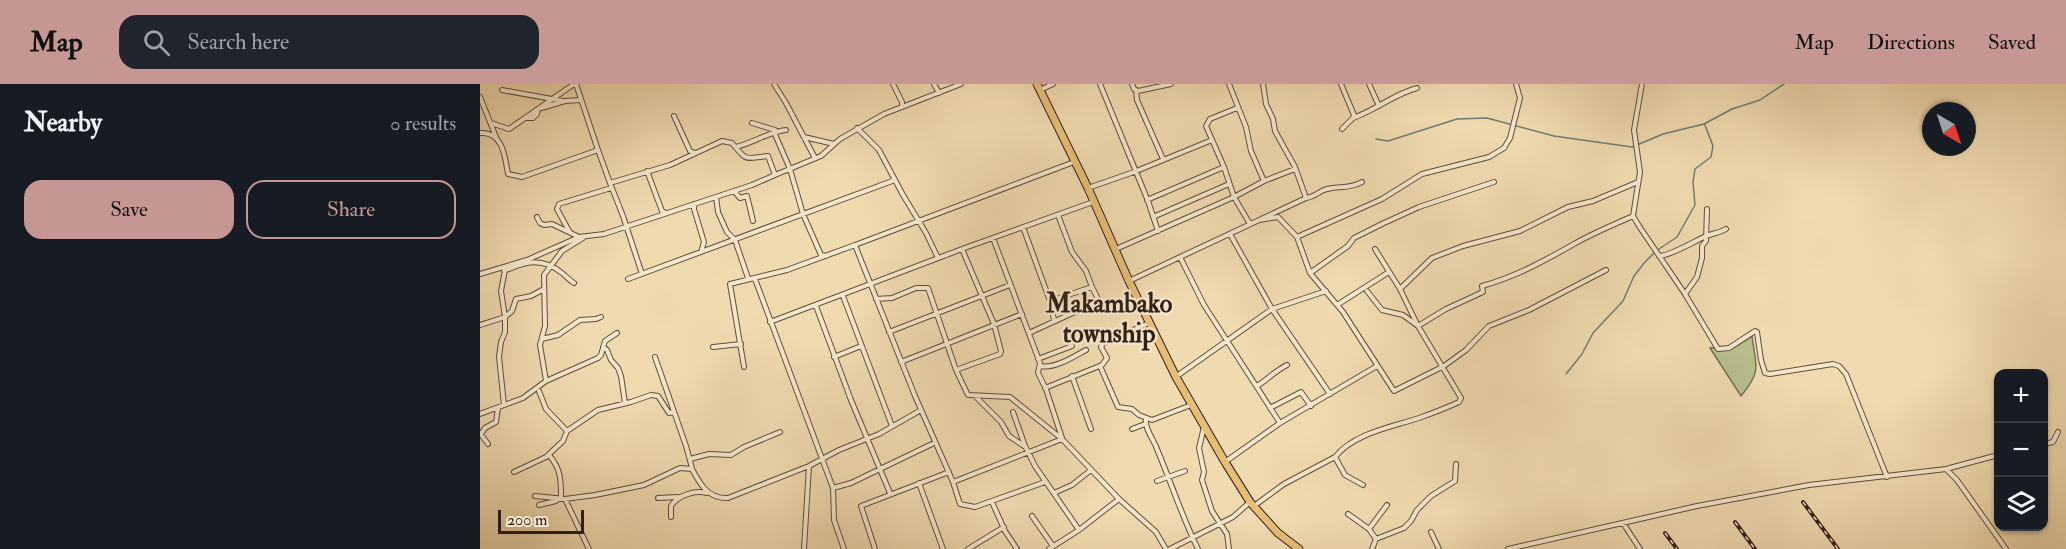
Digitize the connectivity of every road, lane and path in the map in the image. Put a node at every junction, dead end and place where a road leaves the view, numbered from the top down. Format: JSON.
{"nodes":[{"id":1,"x":575,"y":84,"type":"edge"},
{"id":2,"x":774,"y":84,"type":"edge"},
{"id":3,"x":893,"y":84,"type":"edge"},
{"id":4,"x":934,"y":84,"type":"edge"},
{"id":5,"x":961,"y":84,"type":"edge"},
{"id":6,"x":1053,"y":84,"type":"edge"},
{"id":7,"x":1100,"y":84,"type":"edge"},
{"id":8,"x":1132,"y":84,"type":"edge"},
{"id":9,"x":1171,"y":84,"type":"edge"},
{"id":10,"x":1229,"y":84,"type":"edge"},
{"id":11,"x":1263,"y":84,"type":"edge"},
{"id":12,"x":1341,"y":84,"type":"edge"},
{"id":13,"x":1369,"y":84,"type":"edge"},
{"id":14,"x":1516,"y":84,"type":"edge"},
{"id":15,"x":1642,"y":84,"type":"edge"},
{"id":16,"x":1038,"y":87,"type":"edge"},
{"id":17,"x":1417,"y":88,"type":"dead end"},
{"id":18,"x":502,"y":90,"type":"dead end"},
{"id":19,"x":1136,"y":90,"type":"junction"},
{"id":20,"x":939,"y":93,"type":"junction"},
{"id":21,"x":480,"y":97,"type":"edge"},
{"id":22,"x":551,"y":99,"type":"junction"},
{"id":23,"x":580,"y":100,"type":"junction"},
{"id":24,"x":565,"y":101,"type":"junction"},
{"id":25,"x":481,"y":104,"type":"edge"},
{"id":26,"x":1379,"y":106,"type":"junction"},
{"id":27,"x":902,"y":107,"type":"junction"},
{"id":28,"x":1237,"y":108,"type":"junction"},
{"id":29,"x":538,"y":110,"type":"junction"},
{"id":30,"x":674,"y":116,"type":"dead end"},
{"id":31,"x":1353,"y":118,"type":"junction"},
{"id":32,"x":491,"y":123,"type":"junction"},
{"id":33,"x":753,"y":123,"type":"dead end"},
{"id":34,"x":857,"y":128,"type":"junction"},
{"id":35,"x":1342,"y":129,"type":"dead end"},
{"id":36,"x":786,"y":130,"type":"dead end"},
{"id":37,"x":776,"y":131,"type":"junction"},
{"id":38,"x":480,"y":133,"type":"edge"},
{"id":39,"x":804,"y":137,"type":"junction"},
{"id":40,"x":496,"y":138,"type":"junction"},
{"id":41,"x":1212,"y":140,"type":"junction"},
{"id":42,"x":834,"y":144,"type":"junction"},
{"id":43,"x":736,"y":147,"type":"junction"},
{"id":44,"x":598,"y":150,"type":"junction"},
{"id":45,"x":696,"y":153,"type":"junction"},
{"id":46,"x":815,"y":158,"type":"junction"},
{"id":47,"x":1163,"y":159,"type":"junction"},
{"id":48,"x":1074,"y":162,"type":"junction"},
{"id":49,"x":1224,"y":167,"type":"junction"},
{"id":50,"x":790,"y":169,"type":"junction"},
{"id":51,"x":1295,"y":169,"type":"junction"},
{"id":52,"x":647,"y":171,"type":"junction"},
{"id":53,"x":1134,"y":172,"type":"junction"},
{"id":54,"x":775,"y":175,"type":"junction"},
{"id":55,"x":895,"y":180,"type":"junction"},
{"id":56,"x":1264,"y":181,"type":"junction"},
{"id":57,"x":1362,"y":182,"type":"dead end"},
{"id":58,"x":1494,"y":182,"type":"dead end"},
{"id":59,"x":1639,"y":182,"type":"junction"},
{"id":60,"x":1229,"y":184,"type":"junction"},
{"id":61,"x":610,"y":185,"type":"junction"},
{"id":62,"x":1088,"y":188,"type":"junction"},
{"id":63,"x":734,"y":191,"type":"junction"},
{"id":64,"x":716,"y":197,"type":"junction"},
{"id":65,"x":1233,"y":197,"type":"junction"},
{"id":66,"x":1306,"y":198,"type":"junction"},
{"id":67,"x":1147,"y":200,"type":"junction"},
{"id":68,"x":1093,"y":202,"type":"junction"},
{"id":69,"x":694,"y":204,"type":"junction"},
{"id":70,"x":1707,"y":209,"type":"dead end"},
{"id":71,"x":667,"y":214,"type":"junction"},
{"id":72,"x":803,"y":214,"type":"junction"},
{"id":73,"x":1058,"y":215,"type":"junction"},
{"id":74,"x":1633,"y":216,"type":"junction"},
{"id":75,"x":537,"y":217,"type":"dead end"},
{"id":76,"x":1153,"y":217,"type":"junction"},
{"id":77,"x":918,"y":220,"type":"junction"},
{"id":78,"x":1259,"y":220,"type":"junction"},
{"id":79,"x":753,"y":221,"type":"dead end"},
{"id":80,"x":1250,"y":224,"type":"junction"},
{"id":81,"x":627,"y":226,"type":"junction"},
{"id":82,"x":1023,"y":227,"type":"junction"},
{"id":83,"x":1726,"y":229,"type":"dead end"},
{"id":84,"x":569,"y":231,"type":"junction"},
{"id":85,"x":1158,"y":231,"type":"junction"},
{"id":86,"x":1230,"y":234,"type":"junction"},
{"id":87,"x":587,"y":236,"type":"junction"},
{"id":88,"x":1705,"y":236,"type":"junction"},
{"id":89,"x":579,"y":237,"type":"junction"},
{"id":90,"x":1297,"y":237,"type":"junction"},
{"id":91,"x":993,"y":238,"type":"junction"},
{"id":92,"x":735,"y":240,"type":"junction"},
{"id":93,"x":855,"y":245,"type":"junction"},
{"id":94,"x":962,"y":249,"type":"junction"},
{"id":95,"x":1116,"y":249,"type":"junction"},
{"id":96,"x":1375,"y":249,"type":"dead end"},
{"id":97,"x":701,"y":252,"type":"junction"},
{"id":98,"x":826,"y":256,"type":"junction"},
{"id":99,"x":1659,"y":256,"type":"junction"},
{"id":100,"x":1180,"y":257,"type":"junction"},
{"id":101,"x":938,"y":258,"type":"junction"},
{"id":102,"x":551,"y":267,"type":"junction"},
{"id":103,"x":505,"y":269,"type":"junction"},
{"id":104,"x":1606,"y":270,"type":"dead end"},
{"id":105,"x":1389,"y":272,"type":"junction"},
{"id":106,"x":1310,"y":273,"type":"junction"},
{"id":107,"x":480,"y":274,"type":"edge"},
{"id":108,"x":642,"y":274,"type":"junction"},
{"id":109,"x":748,"y":278,"type":"junction"},
{"id":110,"x":628,"y":279,"type":"dead end"},
{"id":111,"x":755,"y":279,"type":"junction"},
{"id":112,"x":1129,"y":281,"type":"junction"},
{"id":113,"x":574,"y":283,"type":"dead end"},
{"id":114,"x":869,"y":285,"type":"junction"},
{"id":115,"x":1010,"y":285,"type":"junction"},
{"id":116,"x":1092,"y":287,"type":"junction"},
{"id":117,"x":545,"y":289,"type":"junction"},
{"id":118,"x":1400,"y":289,"type":"junction"},
{"id":119,"x":1326,"y":291,"type":"junction"},
{"id":120,"x":1366,"y":291,"type":"dead end"},
{"id":121,"x":1685,"y":294,"type":"junction"},
{"id":122,"x":982,"y":295,"type":"junction"},
{"id":123,"x":843,"y":296,"type":"junction"},
{"id":124,"x":876,"y":299,"type":"junction"},
{"id":125,"x":1050,"y":301,"type":"junction"},
{"id":126,"x":1337,"y":305,"type":"junction"},
{"id":127,"x":816,"y":306,"type":"junction"},
{"id":128,"x":1272,"y":309,"type":"junction"},
{"id":129,"x":937,"y":312,"type":"junction"},
{"id":130,"x":1022,"y":314,"type":"junction"},
{"id":131,"x":601,"y":316,"type":"dead end"},
{"id":132,"x":505,"y":317,"type":"junction"},
{"id":133,"x":1054,"y":320,"type":"junction"},
{"id":134,"x":770,"y":322,"type":"junction"},
{"id":135,"x":1149,"y":322,"type":"junction"},
{"id":136,"x":994,"y":324,"type":"junction"},
{"id":137,"x":480,"y":325,"type":"edge"},
{"id":138,"x":1418,"y":326,"type":"junction"},
{"id":139,"x":889,"y":332,"type":"junction"},
{"id":140,"x":617,"y":333,"type":"dead end"},
{"id":141,"x":1029,"y":333,"type":"junction"},
{"id":142,"x":542,"y":339,"type":"junction"},
{"id":143,"x":1228,"y":340,"type":"junction"},
{"id":144,"x":948,"y":343,"type":"junction"},
{"id":145,"x":741,"y":344,"type":"junction"},
{"id":146,"x":713,"y":346,"type":"dead end"},
{"id":147,"x":862,"y":346,"type":"junction"},
{"id":148,"x":1072,"y":346,"type":"dead end"},
{"id":149,"x":603,"y":347,"type":"junction"},
{"id":150,"x":1086,"y":350,"type":"dead end"},
{"id":151,"x":656,"y":357,"type":"dead end"},
{"id":152,"x":834,"y":357,"type":"junction"},
{"id":153,"x":1038,"y":358,"type":"junction"},
{"id":154,"x":901,"y":362,"type":"junction"},
{"id":155,"x":1287,"y":365,"type":"dead end"},
{"id":156,"x":1040,"y":366,"type":"junction"},
{"id":157,"x":1100,"y":366,"type":"junction"},
{"id":158,"x":1377,"y":366,"type":"junction"},
{"id":159,"x":1444,"y":366,"type":"junction"},
{"id":160,"x":744,"y":367,"type":"dead end"},
{"id":161,"x":956,"y":370,"type":"junction"},
{"id":162,"x":1072,"y":376,"type":"junction"},
{"id":163,"x":1176,"y":377,"type":"junction"},
{"id":164,"x":546,"y":381,"type":"junction"},
{"id":165,"x":1257,"y":386,"type":"junction"},
{"id":166,"x":1045,"y":388,"type":"junction"},
{"id":167,"x":539,"y":391,"type":"dead end"},
{"id":168,"x":1330,"y":394,"type":"junction"},
{"id":169,"x":974,"y":396,"type":"junction"},
{"id":170,"x":625,"y":403,"type":"junction"},
{"id":171,"x":504,"y":405,"type":"junction"},
{"id":172,"x":1192,"y":405,"type":"junction"},
{"id":173,"x":1311,"y":406,"type":"junction"},
{"id":174,"x":498,"y":407,"type":"junction"},
{"id":175,"x":1270,"y":408,"type":"junction"},
{"id":176,"x":921,"y":410,"type":"junction"},
{"id":177,"x":674,"y":412,"type":"junction"},
{"id":178,"x":1013,"y":412,"type":"dead end"},
{"id":179,"x":480,"y":414,"type":"edge"},
{"id":180,"x":1145,"y":421,"type":"junction"},
{"id":181,"x":1280,"y":423,"type":"junction"},
{"id":182,"x":892,"y":426,"type":"junction"},
{"id":183,"x":1204,"y":426,"type":"junction"},
{"id":184,"x":1091,"y":429,"type":"dead end"},
{"id":185,"x":1131,"y":429,"type":"dead end"},
{"id":186,"x":567,"y":431,"type":"junction"},
{"id":187,"x":780,"y":432,"type":"dead end"},
{"id":188,"x":2058,"y":432,"type":"dead end"},
{"id":189,"x":481,"y":433,"type":"edge"},
{"id":190,"x":867,"y":439,"type":"junction"},
{"id":191,"x":1062,"y":439,"type":"junction"},
{"id":192,"x":2048,"y":443,"type":"edge"},
{"id":193,"x":488,"y":444,"type":"dead end"},
{"id":194,"x":932,"y":444,"type":"dead end"},
{"id":195,"x":1025,"y":446,"type":"junction"},
{"id":196,"x":1029,"y":453,"type":"junction"},
{"id":197,"x":549,"y":455,"type":"junction"},
{"id":198,"x":1994,"y":456,"type":"edge"},
{"id":199,"x":1335,"y":457,"type":"junction"},
{"id":200,"x":690,"y":459,"type":"junction"},
{"id":201,"x":822,"y":459,"type":"junction"},
{"id":202,"x":1225,"y":462,"type":"junction"},
{"id":203,"x":1455,"y":464,"type":"dead end"},
{"id":204,"x":809,"y":466,"type":"junction"},
{"id":205,"x":692,"y":469,"type":"junction"},
{"id":206,"x":880,"y":469,"type":"junction"},
{"id":207,"x":1946,"y":469,"type":"junction"},
{"id":208,"x":1091,"y":470,"type":"junction"},
{"id":209,"x":1185,"y":471,"type":"dead end"},
{"id":210,"x":514,"y":472,"type":"dead end"},
{"id":211,"x":949,"y":472,"type":"junction"},
{"id":212,"x":1168,"y":477,"type":"junction"},
{"id":213,"x":1887,"y":477,"type":"junction"},
{"id":214,"x":1157,"y":481,"type":"dead end"},
{"id":215,"x":953,"y":482,"type":"junction"},
{"id":216,"x":1045,"y":482,"type":"junction"},
{"id":217,"x":918,"y":483,"type":"junction"},
{"id":218,"x":1363,"y":485,"type":"dead end"},
{"id":219,"x":833,"y":488,"type":"junction"},
{"id":220,"x":890,"y":493,"type":"junction"},
{"id":221,"x":1054,"y":493,"type":"junction"},
{"id":222,"x":708,"y":494,"type":"junction"},
{"id":223,"x":535,"y":496,"type":"dead end"},
{"id":224,"x":679,"y":497,"type":"junction"},
{"id":225,"x":563,"y":498,"type":"junction"},
{"id":226,"x":658,"y":498,"type":"dead end"},
{"id":227,"x":1119,"y":499,"type":"junction"},
{"id":228,"x":992,"y":502,"type":"junction"},
{"id":229,"x":1252,"y":504,"type":"junction"},
{"id":230,"x":539,"y":505,"type":"dead end"},
{"id":231,"x":1386,"y":505,"type":"dead end"},
{"id":232,"x":1348,"y":514,"type":"dead end"},
{"id":233,"x":1032,"y":516,"type":"dead end"},
{"id":234,"x":671,"y":517,"type":"dead end"},
{"id":235,"x":1623,"y":523,"type":"junction"},
{"id":236,"x":1221,"y":524,"type":"junction"},
{"id":237,"x":1004,"y":527,"type":"junction"},
{"id":238,"x":1369,"y":529,"type":"junction"},
{"id":239,"x":1079,"y":530,"type":"junction"},
{"id":240,"x":1431,"y":532,"type":"dead end"},
{"id":241,"x":1193,"y":537,"type":"junction"},
{"id":242,"x":1376,"y":539,"type":"junction"},
{"id":243,"x":1051,"y":547,"type":"edge"},
{"id":244,"x":1373,"y":547,"type":"edge"},
{"id":245,"x":589,"y":549,"type":"edge"},
{"id":246,"x":804,"y":549,"type":"edge"},
{"id":247,"x":844,"y":549,"type":"edge"},
{"id":248,"x":875,"y":549,"type":"edge"},
{"id":249,"x":944,"y":549,"type":"edge"},
{"id":250,"x":968,"y":549,"type":"edge"},
{"id":251,"x":1017,"y":549,"type":"edge"},
{"id":252,"x":1168,"y":549,"type":"edge"},
{"id":253,"x":1198,"y":549,"type":"edge"},
{"id":254,"x":1229,"y":549,"type":"edge"},
{"id":255,"x":1299,"y":549,"type":"edge"},
{"id":256,"x":1379,"y":549,"type":"edge"},
{"id":257,"x":1439,"y":549,"type":"edge"},
{"id":258,"x":1508,"y":549,"type":"edge"},
{"id":259,"x":1640,"y":549,"type":"edge"},
{"id":260,"x":2006,"y":549,"type":"edge"}],
"edges":[{"from":1,"to":22,"type":"street"},
{"from":1,"to":23,"type":"street"},
{"from":2,"to":39,"type":"street"},
{"from":3,"to":27,"type":"street"},
{"from":4,"to":20,"type":"street"},
{"from":5,"to":20,"type":"street"},
{"from":6,"to":16,"type":"street"},
{"from":7,"to":53,"type":"street"},
{"from":8,"to":19,"type":"street"},
{"from":9,"to":19,"type":"street"},
{"from":10,"to":28,"type":"street"},
{"from":11,"to":51,"type":"street"},
{"from":12,"to":31,"type":"street"},
{"from":13,"to":26,"type":"street"},
{"from":14,"to":90,"type":"street"},
{"from":15,"to":59,"type":"street"},
{"from":16,"to":48,"type":"highway"},
{"from":17,"to":26,"type":"street"},
{"from":18,"to":22,"type":"street"},
{"from":19,"to":47,"type":"street"},
{"from":20,"to":27,"type":"street"},
{"from":21,"to":25,"type":"street"},
{"from":22,"to":24,"type":"street"},
{"from":22,"to":29,"type":"street"},
{"from":23,"to":24,"type":"street"},
{"from":23,"to":44,"type":"street"},
{"from":24,"to":29,"type":"street"},
{"from":25,"to":32,"type":"street"},
{"from":26,"to":31,"type":"street"},
{"from":27,"to":34,"type":"street"},
{"from":28,"to":41,"type":"street"},
{"from":28,"to":56,"type":"street"},
{"from":29,"to":32,"type":"street"},
{"from":30,"to":45,"type":"street"},
{"from":31,"to":35,"type":"street"},
{"from":32,"to":40,"type":"street"},
{"from":33,"to":37,"type":"street"},
{"from":34,"to":42,"type":"street"},
{"from":34,"to":55,"type":"street"},
{"from":36,"to":37,"type":"street"},
{"from":37,"to":43,"type":"street"},
{"from":37,"to":50,"type":"street"},
{"from":38,"to":40,"type":"street"},
{"from":39,"to":42,"type":"street"},
{"from":39,"to":46,"type":"street"},
{"from":40,"to":44,"type":"street"},
{"from":41,"to":47,"type":"street"},
{"from":41,"to":49,"type":"street"},
{"from":42,"to":46,"type":"street"},
{"from":43,"to":45,"type":"street"},
{"from":43,"to":54,"type":"street"},
{"from":44,"to":61,"type":"street"},
{"from":45,"to":52,"type":"street"},
{"from":46,"to":50,"type":"street"},
{"from":47,"to":53,"type":"street"},
{"from":48,"to":62,"type":"highway"},
{"from":48,"to":77,"type":"street"},
{"from":49,"to":60,"type":"street"},
{"from":49,"to":67,"type":"street"},
{"from":50,"to":54,"type":"street"},
{"from":50,"to":72,"type":"street"},
{"from":51,"to":56,"type":"street"},
{"from":51,"to":66,"type":"street"},
{"from":52,"to":61,"type":"street"},
{"from":52,"to":71,"type":"street"},
{"from":53,"to":62,"type":"street"},
{"from":53,"to":67,"type":"street"},
{"from":54,"to":63,"type":"street"},
{"from":55,"to":72,"type":"street"},
{"from":55,"to":77,"type":"street"},
{"from":56,"to":65,"type":"street"},
{"from":57,"to":66,"type":"street"},
{"from":58,"to":106,"type":"street"},
{"from":59,"to":74,"type":"street"},
{"from":59,"to":118,"type":"street"},
{"from":60,"to":65,"type":"street"},
{"from":60,"to":76,"type":"street"},
{"from":61,"to":81,"type":"street"},
{"from":61,"to":84,"type":"street"},
{"from":62,"to":68,"type":"highway"},
{"from":63,"to":64,"type":"street"},
{"from":63,"to":79,"type":"street"},
{"from":64,"to":69,"type":"street"},
{"from":64,"to":92,"type":"street"},
{"from":65,"to":80,"type":"street"},
{"from":65,"to":85,"type":"street"},
{"from":66,"to":78,"type":"street"},
{"from":67,"to":76,"type":"street"},
{"from":68,"to":73,"type":"street"},
{"from":68,"to":95,"type":"highway"},
{"from":69,"to":71,"type":"street"},
{"from":69,"to":97,"type":"street"},
{"from":70,"to":88,"type":"street"},
{"from":71,"to":81,"type":"street"},
{"from":72,"to":92,"type":"street"},
{"from":72,"to":98,"type":"street"},
{"from":73,"to":82,"type":"street"},
{"from":73,"to":116,"type":"street"},
{"from":74,"to":99,"type":"street"},
{"from":74,"to":138,"type":"street"},
{"from":75,"to":84,"type":"street"},
{"from":76,"to":85,"type":"street"},
{"from":77,"to":93,"type":"street"},
{"from":77,"to":101,"type":"street"},
{"from":78,"to":80,"type":"street"},
{"from":78,"to":90,"type":"street"},
{"from":80,"to":86,"type":"street"},
{"from":81,"to":87,"type":"street"},
{"from":81,"to":108,"type":"street"},
{"from":82,"to":91,"type":"street"},
{"from":82,"to":125,"type":"street"},
{"from":83,"to":88,"type":"street"},
{"from":84,"to":89,"type":"street"},
{"from":85,"to":95,"type":"street"},
{"from":86,"to":100,"type":"street"},
{"from":86,"to":128,"type":"street"},
{"from":87,"to":89,"type":"street"},
{"from":87,"to":102,"type":"street"},
{"from":88,"to":99,"type":"street"},
{"from":88,"to":121,"type":"street"},
{"from":89,"to":103,"type":"street"},
{"from":90,"to":106,"type":"street"},
{"from":91,"to":94,"type":"street"},
{"from":91,"to":115,"type":"street"},
{"from":92,"to":97,"type":"street"},
{"from":92,"to":109,"type":"street"},
{"from":93,"to":98,"type":"street"},
{"from":93,"to":114,"type":"street"},
{"from":94,"to":101,"type":"street"},
{"from":94,"to":122,"type":"street"},
{"from":95,"to":112,"type":"highway"},
{"from":96,"to":105,"type":"street"},
{"from":97,"to":108,"type":"street"},
{"from":98,"to":111,"type":"street"},
{"from":99,"to":121,"type":"street"},
{"from":100,"to":112,"type":"street"},
{"from":100,"to":143,"type":"street"},
{"from":101,"to":114,"type":"street"},
{"from":102,"to":103,"type":"street"},
{"from":102,"to":113,"type":"street"},
{"from":102,"to":117,"type":"street"},
{"from":103,"to":107,"type":"street"},
{"from":103,"to":132,"type":"street"},
{"from":104,"to":159,"type":"street"},
{"from":105,"to":118,"type":"street"},
{"from":105,"to":126,"type":"street"},
{"from":106,"to":119,"type":"street"},
{"from":108,"to":110,"type":"street"},
{"from":109,"to":111,"type":"street"},
{"from":109,"to":145,"type":"street"},
{"from":111,"to":134,"type":"street"},
{"from":112,"to":135,"type":"highway"},
{"from":114,"to":123,"type":"street"},
{"from":114,"to":124,"type":"street"},
{"from":115,"to":122,"type":"street"},
{"from":115,"to":130,"type":"street"},
{"from":116,"to":125,"type":"street"},
{"from":116,"to":133,"type":"street"},
{"from":117,"to":132,"type":"street"},
{"from":117,"to":142,"type":"street"},
{"from":118,"to":138,"type":"street"},
{"from":119,"to":126,"type":"street"},
{"from":119,"to":128,"type":"street"},
{"from":120,"to":138,"type":"street"},
{"from":121,"to":213,"type":"street"},
{"from":122,"to":129,"type":"street"},
{"from":122,"to":136,"type":"street"},
{"from":123,"to":127,"type":"street"},
{"from":123,"to":147,"type":"street"},
{"from":124,"to":129,"type":"street"},
{"from":124,"to":139,"type":"street"},
{"from":125,"to":133,"type":"street"},
{"from":126,"to":158,"type":"street"},
{"from":127,"to":134,"type":"street"},
{"from":127,"to":152,"type":"street"},
{"from":128,"to":143,"type":"street"},
{"from":128,"to":168,"type":"street"},
{"from":129,"to":139,"type":"street"},
{"from":129,"to":144,"type":"street"},
{"from":130,"to":136,"type":"street"},
{"from":130,"to":141,"type":"street"},
{"from":131,"to":142,"type":"street"},
{"from":132,"to":137,"type":"street"},
{"from":132,"to":171,"type":"street"},
{"from":133,"to":141,"type":"street"},
{"from":134,"to":201,"type":"street"},
{"from":135,"to":157,"type":"street"},
{"from":135,"to":163,"type":"highway"},
{"from":136,"to":144,"type":"street"},
{"from":136,"to":161,"type":"street"},
{"from":138,"to":159,"type":"street"},
{"from":139,"to":154,"type":"street"},
{"from":140,"to":149,"type":"street"},
{"from":141,"to":153,"type":"street"},
{"from":142,"to":164,"type":"street"},
{"from":143,"to":163,"type":"street"},
{"from":143,"to":165,"type":"street"},
{"from":144,"to":154,"type":"street"},
{"from":144,"to":161,"type":"street"},
{"from":145,"to":146,"type":"street"},
{"from":145,"to":160,"type":"street"},
{"from":147,"to":152,"type":"street"},
{"from":147,"to":182,"type":"street"},
{"from":148,"to":153,"type":"street"},
{"from":149,"to":164,"type":"street"},
{"from":149,"to":170,"type":"street"},
{"from":150,"to":156,"type":"street"},
{"from":151,"to":177,"type":"street"},
{"from":152,"to":190,"type":"street"},
{"from":153,"to":156,"type":"street"},
{"from":154,"to":176,"type":"street"},
{"from":155,"to":165,"type":"street"},
{"from":156,"to":166,"type":"street"},
{"from":157,"to":162,"type":"street"},
{"from":157,"to":180,"type":"street"},
{"from":158,"to":159,"type":"street"},
{"from":158,"to":168,"type":"street"},
{"from":159,"to":199,"type":"street"},
{"from":161,"to":169,"type":"street"},
{"from":162,"to":166,"type":"street"},
{"from":162,"to":184,"type":"street"},
{"from":163,"to":172,"type":"highway"},
{"from":164,"to":171,"type":"street"},
{"from":165,"to":175,"type":"street"},
{"from":166,"to":191,"type":"street"},
{"from":167,"to":186,"type":"street"},
{"from":168,"to":173,"type":"street"},
{"from":169,"to":191,"type":"street"},
{"from":169,"to":195,"type":"street"},
{"from":170,"to":177,"type":"street"},
{"from":170,"to":186,"type":"street"},
{"from":171,"to":174,"type":"street"},
{"from":172,"to":180,"type":"street"},
{"from":172,"to":183,"type":"highway"},
{"from":173,"to":175,"type":"street"},
{"from":173,"to":181,"type":"street"},
{"from":174,"to":179,"type":"street"},
{"from":174,"to":189,"type":"street"},
{"from":175,"to":181,"type":"street"},
{"from":176,"to":182,"type":"street"},
{"from":176,"to":211,"type":"street"},
{"from":177,"to":200,"type":"street"},
{"from":178,"to":195,"type":"street"},
{"from":180,"to":185,"type":"street"},
{"from":180,"to":212,"type":"street"},
{"from":181,"to":202,"type":"street"},
{"from":182,"to":190,"type":"street"},
{"from":183,"to":202,"type":"highway"},
{"from":183,"to":236,"type":"street"},
{"from":186,"to":197,"type":"street"},
{"from":187,"to":200,"type":"street"},
{"from":188,"to":192,"type":"street"},
{"from":189,"to":193,"type":"street"},
{"from":190,"to":201,"type":"street"},
{"from":190,"to":206,"type":"street"},
{"from":191,"to":196,"type":"street"},
{"from":191,"to":208,"type":"street"},
{"from":194,"to":206,"type":"street"},
{"from":195,"to":196,"type":"street"},
{"from":196,"to":215,"type":"street"},
{"from":196,"to":216,"type":"street"},
{"from":197,"to":210,"type":"street"},
{"from":197,"to":225,"type":"street"},
{"from":198,"to":207,"type":"street"},
{"from":199,"to":218,"type":"street"},
{"from":199,"to":229,"type":"street"},
{"from":200,"to":205,"type":"street"},
{"from":201,"to":204,"type":"street"},
{"from":201,"to":219,"type":"street"},
{"from":202,"to":229,"type":"highway"},
{"from":203,"to":242,"type":"street"},
{"from":204,"to":222,"type":"street"},
{"from":204,"to":246,"type":"street"},
{"from":205,"to":222,"type":"street"},
{"from":205,"to":225,"type":"street"},
{"from":206,"to":219,"type":"street"},
{"from":206,"to":220,"type":"street"},
{"from":207,"to":213,"type":"street"},
{"from":207,"to":260,"type":"street"},
{"from":208,"to":221,"type":"street"},
{"from":208,"to":227,"type":"street"},
{"from":209,"to":212,"type":"street"},
{"from":211,"to":215,"type":"street"},
{"from":211,"to":217,"type":"street"},
{"from":212,"to":214,"type":"street"},
{"from":212,"to":241,"type":"street"},
{"from":213,"to":235,"type":"street"},
{"from":215,"to":228,"type":"street"},
{"from":216,"to":221,"type":"street"},
{"from":216,"to":228,"type":"street"},
{"from":217,"to":220,"type":"street"},
{"from":217,"to":249,"type":"street"},
{"from":219,"to":247,"type":"street"},
{"from":220,"to":248,"type":"street"},
{"from":221,"to":239,"type":"street"},
{"from":222,"to":224,"type":"street"},
{"from":223,"to":225,"type":"street"},
{"from":224,"to":226,"type":"street"},
{"from":224,"to":234,"type":"street"},
{"from":225,"to":230,"type":"street"},
{"from":225,"to":245,"type":"street"},
{"from":227,"to":239,"type":"street"},
{"from":227,"to":252,"type":"street"},
{"from":228,"to":237,"type":"street"},
{"from":229,"to":236,"type":"street"},
{"from":229,"to":255,"type":"highway"},
{"from":231,"to":238,"type":"street"},
{"from":232,"to":238,"type":"street"},
{"from":233,"to":243,"type":"street"},
{"from":235,"to":258,"type":"street"},
{"from":235,"to":259,"type":"street"},
{"from":236,"to":241,"type":"street"},
{"from":236,"to":254,"type":"street"},
{"from":237,"to":250,"type":"street"},
{"from":237,"to":251,"type":"street"},
{"from":238,"to":242,"type":"street"},
{"from":239,"to":243,"type":"street"},
{"from":240,"to":257,"type":"street"},
{"from":241,"to":252,"type":"street"},
{"from":241,"to":253,"type":"street"},
{"from":242,"to":244,"type":"street"},
{"from":244,"to":256,"type":"street"}]}
